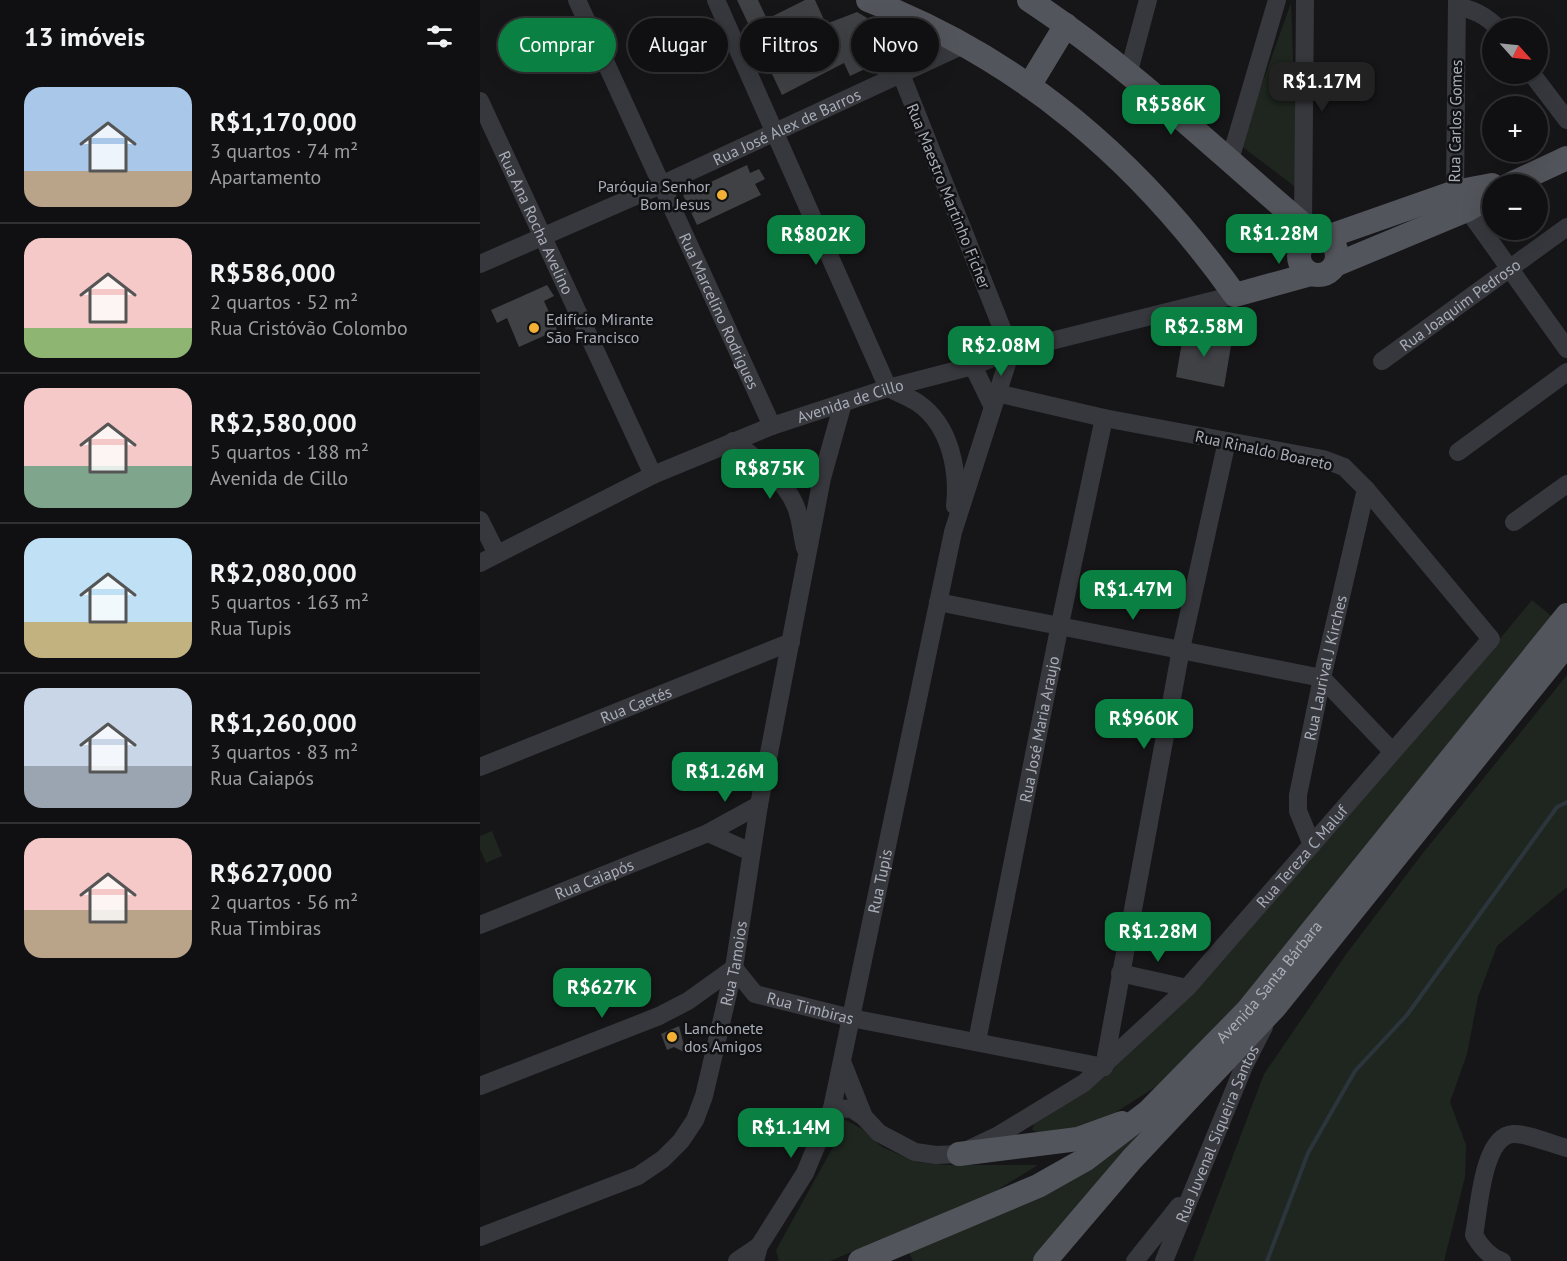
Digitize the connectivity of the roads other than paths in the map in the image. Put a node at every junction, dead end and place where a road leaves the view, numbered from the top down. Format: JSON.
{"nodes":[{"id":1,"x":577,"y":0,"type":"edge"},
{"id":2,"x":716,"y":0,"type":"edge"},
{"id":3,"x":868,"y":0,"type":"edge"},
{"id":4,"x":1029,"y":0,"type":"edge"},
{"id":5,"x":1148,"y":0,"type":"edge"},
{"id":6,"x":1277,"y":0,"type":"edge"},
{"id":7,"x":1305,"y":0,"type":"edge"},
{"id":8,"x":1457,"y":3,"type":"edge"},
{"id":9,"x":1487,"y":18,"type":"edge"},
{"id":10,"x":1066,"y":25,"type":"junction"},
{"id":11,"x":1087,"y":40,"type":"junction"},
{"id":12,"x":961,"y":45,"type":"junction"},
{"id":13,"x":1052,"y":48,"type":"junction"},
{"id":14,"x":1129,"y":71,"type":"junction"},
{"id":15,"x":901,"y":74,"type":"junction"},
{"id":16,"x":1540,"y":84,"type":"edge"},
{"id":17,"x":1029,"y":86,"type":"junction"},
{"id":18,"x":480,"y":101,"type":"edge"},
{"id":19,"x":1567,"y":120,"type":"edge"},
{"id":20,"x":776,"y":130,"type":"junction"},
{"id":21,"x":1567,"y":158,"type":"edge"},
{"id":22,"x":1230,"y":160,"type":"junction"},
{"id":23,"x":1533,"y":174,"type":"edge"},
{"id":24,"x":663,"y":184,"type":"junction"},
{"id":25,"x":1482,"y":191,"type":"edge"},
{"id":26,"x":1482,"y":197,"type":"edge"},
{"id":27,"x":1461,"y":201,"type":"junction"},
{"id":28,"x":1567,"y":227,"type":"edge"},
{"id":29,"x":545,"y":237,"type":"junction"},
{"id":30,"x":1309,"y":240,"type":"junction"},
{"id":31,"x":480,"y":264,"type":"edge"},
{"id":32,"x":1335,"y":265,"type":"junction"},
{"id":33,"x":1509,"y":269,"type":"junction"},
{"id":34,"x":1311,"y":274,"type":"junction"},
{"id":35,"x":1275,"y":284,"type":"junction"},
{"id":36,"x":1235,"y":295,"type":"junction"},
{"id":37,"x":1567,"y":349,"type":"edge"},
{"id":38,"x":1011,"y":351,"type":"junction"},
{"id":39,"x":1382,"y":361,"type":"dead end"},
{"id":40,"x":973,"y":366,"type":"junction"},
{"id":41,"x":1567,"y":372,"type":"edge"},
{"id":42,"x":888,"y":388,"type":"junction"},
{"id":43,"x":995,"y":399,"type":"junction"},
{"id":44,"x":843,"y":403,"type":"junction"},
{"id":45,"x":1104,"y":418,"type":"junction"},
{"id":46,"x":772,"y":426,"type":"junction"},
{"id":47,"x":733,"y":441,"type":"junction"},
{"id":48,"x":1227,"y":441,"type":"junction"},
{"id":49,"x":1458,"y":452,"type":"dead end"},
{"id":50,"x":953,"y":461,"type":"junction"},
{"id":51,"x":973,"y":469,"type":"junction"},
{"id":52,"x":653,"y":474,"type":"junction"},
{"id":53,"x":822,"y":478,"type":"junction"},
{"id":54,"x":1567,"y":484,"type":"edge"},
{"id":55,"x":785,"y":489,"type":"junction"},
{"id":56,"x":1366,"y":489,"type":"junction"},
{"id":57,"x":480,"y":520,"type":"edge"},
{"id":58,"x":1514,"y":522,"type":"dead end"},
{"id":59,"x":953,"y":532,"type":"junction"},
{"id":60,"x":497,"y":554,"type":"junction"},
{"id":61,"x":807,"y":558,"type":"junction"},
{"id":62,"x":480,"y":563,"type":"edge"},
{"id":63,"x":938,"y":602,"type":"junction"},
{"id":64,"x":1565,"y":618,"type":"edge"},
{"id":65,"x":1060,"y":624,"type":"junction"},
{"id":66,"x":1491,"y":639,"type":"joint"},
{"id":67,"x":791,"y":642,"type":"junction"},
{"id":68,"x":1567,"y":644,"type":"edge"},
{"id":69,"x":1181,"y":649,"type":"junction"},
{"id":70,"x":1322,"y":678,"type":"junction"},
{"id":71,"x":1392,"y":751,"type":"junction"},
{"id":72,"x":480,"y":767,"type":"edge"},
{"id":73,"x":759,"y":805,"type":"junction"},
{"id":74,"x":708,"y":833,"type":"junction"},
{"id":75,"x":1312,"y":845,"type":"junction"},
{"id":76,"x":751,"y":852,"type":"junction"},
{"id":77,"x":480,"y":925,"type":"edge"},
{"id":78,"x":734,"y":968,"type":"junction"},
{"id":79,"x":1120,"y":973,"type":"junction"},
{"id":80,"x":1187,"y":988,"type":"junction"},
{"id":81,"x":1275,"y":1007,"type":"junction"},
{"id":82,"x":851,"y":1018,"type":"junction"},
{"id":83,"x":976,"y":1041,"type":"junction"},
{"id":84,"x":843,"y":1064,"type":"junction"},
{"id":85,"x":1104,"y":1067,"type":"junction"},
{"id":86,"x":480,"y":1086,"type":"edge"},
{"id":87,"x":832,"y":1108,"type":"junction"},
{"id":88,"x":1149,"y":1111,"type":"junction"},
{"id":89,"x":864,"y":1117,"type":"junction"},
{"id":90,"x":1567,"y":1148,"type":"edge"},
{"id":91,"x":959,"y":1154,"type":"junction"},
{"id":92,"x":1191,"y":1191,"type":"junction"},
{"id":93,"x":1075,"y":1228,"type":"junction"},
{"id":94,"x":480,"y":1237,"type":"edge"},
{"id":95,"x":898,"y":1255,"type":"edge"},
{"id":96,"x":761,"y":1256,"type":"edge"},
{"id":97,"x":864,"y":1260,"type":"edge"},
{"id":98,"x":737,"y":1261,"type":"edge"},
{"id":99,"x":1045,"y":1261,"type":"edge"},
{"id":100,"x":1050,"y":1261,"type":"edge"},
{"id":101,"x":1135,"y":1261,"type":"edge"},
{"id":102,"x":1164,"y":1261,"type":"edge"},
{"id":103,"x":1502,"y":1261,"type":"edge"}],
"edges":[{"from":1,"to":24,"type":"street","name":"Rua Marcelino Rodrigues"},
{"from":2,"to":20,"type":"street"},
{"from":3,"to":12,"type":"main road"},
{"from":4,"to":10,"type":"main road"},
{"from":5,"to":14,"type":"street"},
{"from":6,"to":22,"type":"street"},
{"from":7,"to":30,"type":"street"},
{"from":8,"to":9,"type":"street"},
{"from":8,"to":27,"type":"street","name":"Rua Carlos Gomes"},
{"from":10,"to":11,"type":"main road"},
{"from":10,"to":13,"type":"main road"},
{"from":11,"to":13,"type":"main road"},
{"from":11,"to":14,"type":"main road"},
{"from":12,"to":15,"type":"street","name":"Rua José Alex de Barros"},
{"from":12,"to":17,"type":"main road"},
{"from":13,"to":17,"type":"main road"},
{"from":14,"to":22,"type":"main road"},
{"from":15,"to":20,"type":"street","name":"Rua José Alex de Barros"},
{"from":15,"to":38,"type":"street","name":"Rua Maestro Martinho Ficher"},
{"from":16,"to":19,"type":"street"},
{"from":17,"to":36,"type":"main road"},
{"from":18,"to":29,"type":"street","name":"Rua Ana Rocha Avelino"},
{"from":20,"to":24,"type":"street","name":"Rua José Alex de Barros"},
{"from":20,"to":42,"type":"street"},
{"from":21,"to":23,"type":"main road"},
{"from":22,"to":30,"type":"main road"},
{"from":24,"to":29,"type":"street","name":"Rua José Alex de Barros"},
{"from":24,"to":46,"type":"street","name":"Rua Marcelino Rodrigues"},
{"from":25,"to":27,"type":"main road"},
{"from":26,"to":27,"type":"main road"},
{"from":27,"to":30,"type":"main road"},
{"from":27,"to":32,"type":"main road"},
{"from":27,"to":33,"type":"street"},
{"from":28,"to":33,"type":"street","name":"Rua Joaquim Pedroso"},
{"from":29,"to":31,"type":"street","name":"Rua José Alex de Barros"},
{"from":29,"to":52,"type":"street","name":"Rua Ana Rocha Avelino"},
{"from":30,"to":32,"type":"main road"},
{"from":30,"to":34,"type":"main road"},
{"from":30,"to":35,"type":"main road"},
{"from":32,"to":34,"type":"main road"},
{"from":33,"to":37,"type":"street"},
{"from":33,"to":39,"type":"street","name":"Rua Joaquim Pedroso"},
{"from":34,"to":35,"type":"main road","name":"Avenida de Cillo"},
{"from":35,"to":36,"type":"main road","name":"Avenida de Cillo"},
{"from":36,"to":38,"type":"street","name":"Avenida de Cillo"},
{"from":38,"to":40,"type":"street","name":"Avenida de Cillo"},
{"from":38,"to":43,"type":"street","name":"Rua Tupis"},
{"from":40,"to":42,"type":"street","name":"Avenida de Cillo"},
{"from":40,"to":43,"type":"street"},
{"from":41,"to":49,"type":"street"},
{"from":42,"to":44,"type":"street","name":"Avenida de Cillo"},
{"from":42,"to":50,"type":"street","name":"Rua Tupis"},
{"from":43,"to":45,"type":"street","name":"Rua Rinaldo Boareto"},
{"from":43,"to":51,"type":"street","name":"Rua Tupis"},
{"from":44,"to":46,"type":"street","name":"Avenida de Cillo"},
{"from":44,"to":53,"type":"street","name":"Rua Tamoios"},
{"from":45,"to":48,"type":"street","name":"Rua Rinaldo Boareto"},
{"from":45,"to":65,"type":"street","name":"Rua José Maria Araujo"},
{"from":46,"to":47,"type":"street","name":"Avenida de Cillo"},
{"from":47,"to":52,"type":"street","name":"Avenida de Cillo"},
{"from":47,"to":55,"type":"street","name":"Rua Tamoios"},
{"from":48,"to":56,"type":"street","name":"Rua Rinaldo Boareto"},
{"from":48,"to":69,"type":"street"},
{"from":50,"to":51,"type":"street"},
{"from":50,"to":59,"type":"street","name":"Rua Tupis"},
{"from":51,"to":59,"type":"street","name":"Rua Tupis"},
{"from":52,"to":60,"type":"street","name":"Avenida de Cillo"},
{"from":53,"to":55,"type":"street"},
{"from":53,"to":61,"type":"street","name":"Rua Tamoios"},
{"from":54,"to":58,"type":"street"},
{"from":55,"to":61,"type":"street","name":"Rua Tamoios"},
{"from":56,"to":66,"type":"street","name":"Rua Rinaldo Boareto"},
{"from":56,"to":70,"type":"street","name":"Rua Laurival J Kirches"},
{"from":57,"to":60,"type":"street"},
{"from":59,"to":63,"type":"street","name":"Rua Tupis"},
{"from":60,"to":62,"type":"street","name":"Avenida de Cillo"},
{"from":61,"to":67,"type":"street","name":"Rua Tamoios"},
{"from":63,"to":65,"type":"street"},
{"from":63,"to":82,"type":"street","name":"Rua Tupis"},
{"from":64,"to":88,"type":"main road","name":"Avenida Santa Bárbara"},
{"from":65,"to":69,"type":"street"},
{"from":65,"to":83,"type":"street","name":"Rua José Maria Araujo"},
{"from":66,"to":71,"type":"street","name":"Rua Tereza C Maluf"},
{"from":67,"to":72,"type":"street","name":"Rua Caetés"},
{"from":67,"to":73,"type":"street","name":"Rua Tamoios"},
{"from":68,"to":81,"type":"main road","name":"Avenida Santa Bárbara"},
{"from":69,"to":70,"type":"street"},
{"from":69,"to":79,"type":"street"},
{"from":70,"to":71,"type":"street"},
{"from":70,"to":75,"type":"street","name":"Rua Laurival J Kirches"},
{"from":71,"to":75,"type":"street","name":"Rua Tereza C Maluf"},
{"from":73,"to":74,"type":"street","name":"Rua Caiapós"},
{"from":73,"to":76,"type":"street","name":"Rua Tamoios"},
{"from":74,"to":76,"type":"street"},
{"from":74,"to":77,"type":"street","name":"Rua Caiapós"},
{"from":75,"to":80,"type":"street","name":"Rua Tereza C Maluf"},
{"from":76,"to":78,"type":"street","name":"Rua Tamoios"},
{"from":78,"to":82,"type":"street","name":"Rua Timbiras"},
{"from":78,"to":86,"type":"street"},
{"from":78,"to":94,"type":"street","name":"Rua Tamoios"},
{"from":79,"to":80,"type":"street"},
{"from":79,"to":85,"type":"street"},
{"from":80,"to":85,"type":"street","name":"Rua Tereza C Maluf"},
{"from":81,"to":92,"type":"street","name":"Rua Juvenal Siqueira Santos"},
{"from":81,"to":93,"type":"main road","name":"Avenida Santa Bárbara"},
{"from":82,"to":83,"type":"street","name":"Rua Timbiras"},
{"from":82,"to":84,"type":"street","name":"Rua Tupis"},
{"from":83,"to":85,"type":"street","name":"Rua Timbiras"},
{"from":84,"to":87,"type":"street","name":"Rua Tupis"},
{"from":84,"to":89,"type":"street"},
{"from":85,"to":91,"type":"street","name":"Rua Tereza C Maluf"},
{"from":87,"to":89,"type":"street"},
{"from":87,"to":96,"type":"street","name":"Rua Tupis"},
{"from":88,"to":91,"type":"main road"},
{"from":88,"to":95,"type":"main road","name":"Avenida Santa Bárbara"},
{"from":89,"to":91,"type":"street"},
{"from":90,"to":103,"type":"street"},
{"from":92,"to":101,"type":"street"},
{"from":92,"to":102,"type":"street","name":"Rua Juvenal Siqueira Santos"},
{"from":93,"to":99,"type":"main road","name":"Avenida Santa Bárbara"},
{"from":93,"to":100,"type":"main road"},
{"from":95,"to":97,"type":"main road","name":"Avenida Santa Bárbara"},
{"from":96,"to":98,"type":"street","name":"Rua Tupis"}]}
